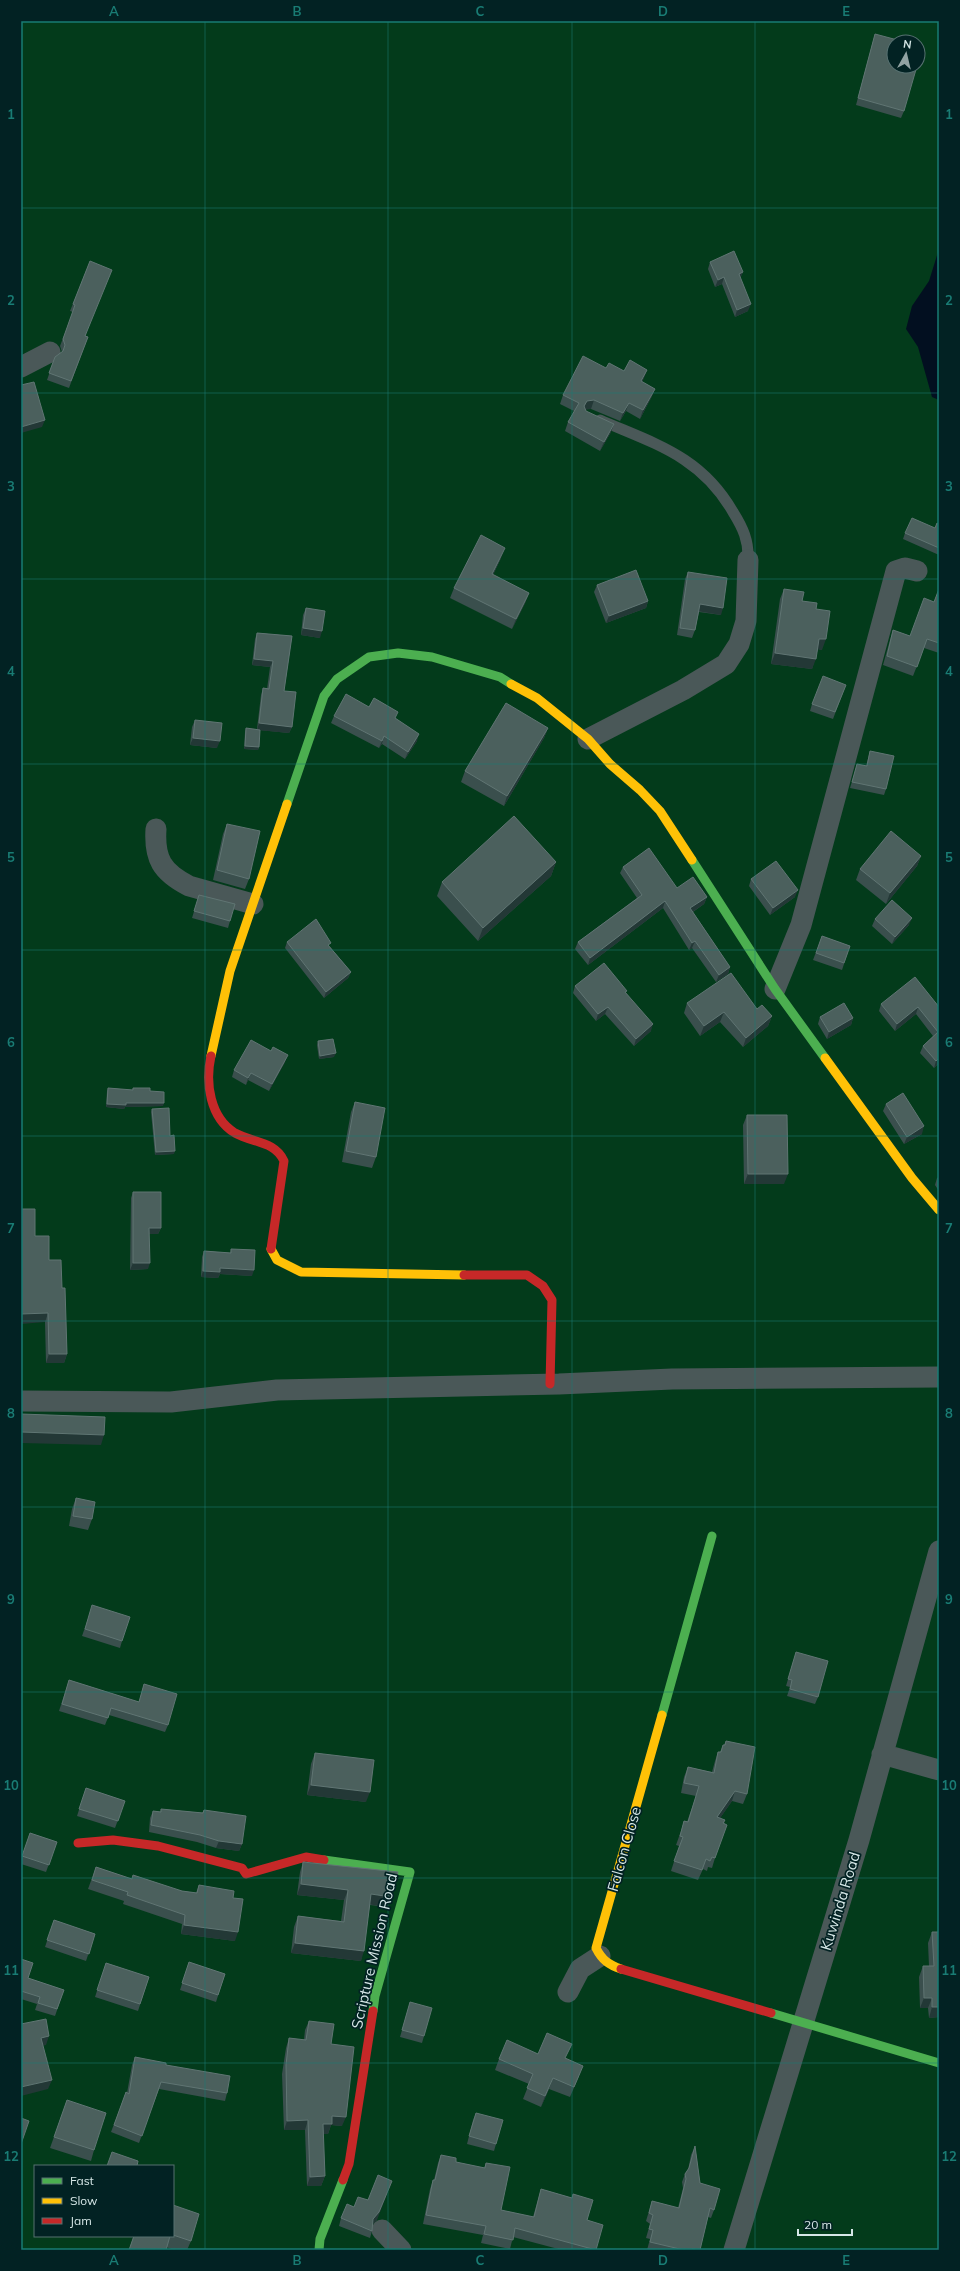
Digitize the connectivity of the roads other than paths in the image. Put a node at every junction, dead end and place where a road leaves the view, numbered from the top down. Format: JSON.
{"nodes":[{"id":1,"x":50,"y":352,"type":"dead end"},
{"id":2,"x":21,"y":367,"type":"edge"},
{"id":3,"x":588,"y":415,"type":"edge"},
{"id":4,"x":748,"y":560,"type":"joint"},
{"id":5,"x":918,"y":571,"type":"dead end"},
{"id":6,"x":588,"y":739,"type":"junction"},
{"id":7,"x":156,"y":829,"type":"dead end"},
{"id":8,"x":253,"y":904,"type":"junction"},
{"id":9,"x":774,"y":989,"type":"junction"},
{"id":10,"x":939,"y":1210,"type":"edge"},
{"id":11,"x":939,"y":1377,"type":"edge"},
{"id":12,"x":550,"y":1384,"type":"junction"},
{"id":13,"x":21,"y":1401,"type":"edge"},
{"id":14,"x":712,"y":1536,"type":"dead end"},
{"id":15,"x":939,"y":1551,"type":"edge"},
{"id":16,"x":882,"y":1754,"type":"junction"},
{"id":17,"x":939,"y":1770,"type":"edge"},
{"id":18,"x":78,"y":1843,"type":"dead end"},
{"id":19,"x":600,"y":1956,"type":"junction"},
{"id":20,"x":568,"y":1992,"type":"dead end"},
{"id":21,"x":802,"y":2021,"type":"junction"},
{"id":22,"x":939,"y":2063,"type":"edge"},
{"id":23,"x":382,"y":2230,"type":"dead end"},
{"id":24,"x":319,"y":2250,"type":"edge"},
{"id":25,"x":402,"y":2250,"type":"edge"},
{"id":26,"x":734,"y":2250,"type":"edge"}],
"edges":[{"from":1,"to":2,"type":"street"},
{"from":3,"to":4,"type":"lane"},
{"from":4,"to":6,"type":"street"},
{"from":5,"to":9,"type":"street"},
{"from":6,"to":8,"type":"street"},
{"from":6,"to":9,"type":"street"},
{"from":7,"to":8,"type":"street"},
{"from":8,"to":12,"type":"street"},
{"from":9,"to":10,"type":"street"},
{"from":11,"to":12,"type":"street"},
{"from":12,"to":13,"type":"street"},
{"from":14,"to":19,"type":"street","name":"Falcon Close"},
{"from":15,"to":16,"type":"street","name":"Kuwinda Road"},
{"from":16,"to":17,"type":"street"},
{"from":16,"to":21,"type":"street","name":"Kuwinda Road"},
{"from":18,"to":24,"type":"street","name":"Scripture Mission Road"},
{"from":19,"to":20,"type":"street"},
{"from":19,"to":21,"type":"street"},
{"from":21,"to":22,"type":"street"},
{"from":21,"to":26,"type":"street","name":"Kuwinda Road"},
{"from":23,"to":25,"type":"street"}]}
